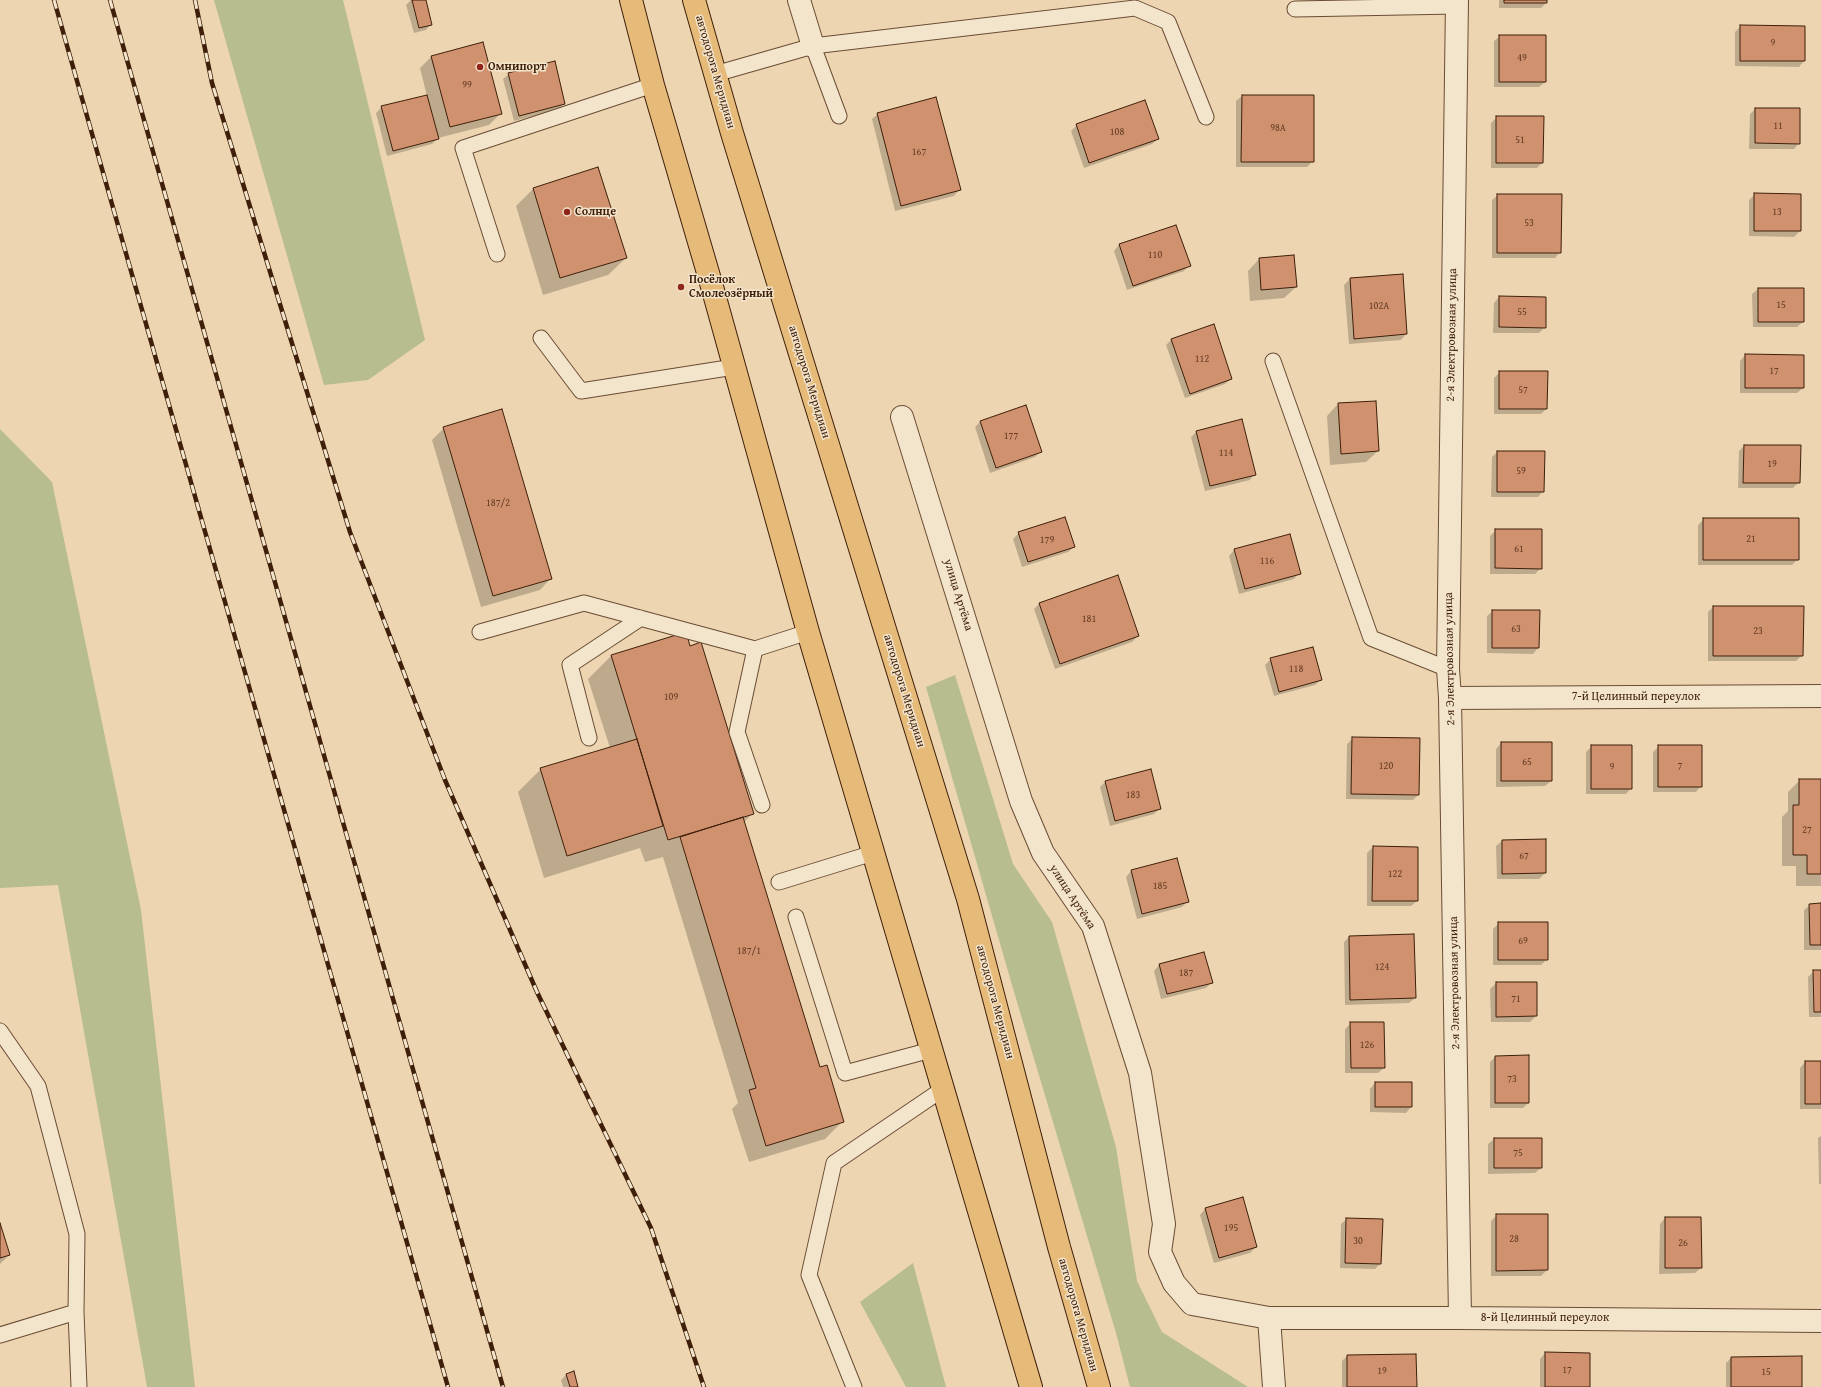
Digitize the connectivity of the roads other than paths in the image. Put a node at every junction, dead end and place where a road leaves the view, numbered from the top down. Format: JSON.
{"nodes":[{"id":1,"x":631,"y":0,"type":"edge"},
{"id":2,"x":694,"y":0,"type":"edge"},
{"id":3,"x":798,"y":0,"type":"edge"},
{"id":4,"x":1457,"y":3,"type":"edge"},
{"id":5,"x":1295,"y":9,"type":"dead end"},
{"id":6,"x":813,"y":46,"type":"junction"},
{"id":7,"x":715,"y":74,"type":"junction"},
{"id":8,"x":653,"y":84,"type":"junction"},
{"id":9,"x":839,"y":116,"type":"dead end"},
{"id":10,"x":1206,"y":117,"type":"dead end"},
{"id":11,"x":497,"y":254,"type":"dead end"},
{"id":12,"x":541,"y":338,"type":"dead end"},
{"id":13,"x":1273,"y":361,"type":"dead end"},
{"id":14,"x":734,"y":367,"type":"junction"},
{"id":15,"x":902,"y":417,"type":"dead end"},
{"id":16,"x":641,"y":618,"type":"junction"},
{"id":17,"x":480,"y":632,"type":"dead end"},
{"id":18,"x":808,"y":632,"type":"junction"},
{"id":19,"x":755,"y":650,"type":"junction"},
{"id":20,"x":1448,"y":669,"type":"junction"},
{"id":21,"x":1821,"y":696,"type":"edge"},
{"id":22,"x":1450,"y":698,"type":"junction"},
{"id":23,"x":589,"y":738,"type":"dead end"},
{"id":24,"x":762,"y":805,"type":"dead end"},
{"id":25,"x":873,"y":853,"type":"junction"},
{"id":26,"x":778,"y":882,"type":"dead end"},
{"id":27,"x":796,"y":917,"type":"dead end"},
{"id":28,"x":0,"y":1032,"type":"edge"},
{"id":29,"x":931,"y":1050,"type":"junction"},
{"id":30,"x":943,"y":1089,"type":"junction"},
{"id":31,"x":76,"y":1312,"type":"junction"},
{"id":32,"x":1269,"y":1318,"type":"junction"},
{"id":33,"x":1460,"y":1318,"type":"junction"},
{"id":34,"x":1821,"y":1321,"type":"edge"},
{"id":35,"x":0,"y":1335,"type":"edge"},
{"id":36,"x":79,"y":1387,"type":"edge"},
{"id":37,"x":854,"y":1387,"type":"edge"},
{"id":38,"x":1031,"y":1387,"type":"edge"},
{"id":39,"x":1099,"y":1387,"type":"edge"},
{"id":40,"x":1274,"y":1387,"type":"edge"}],
"edges":[{"from":1,"to":8,"type":"main road"},
{"from":2,"to":7,"type":"main road","name":"автодорога Меридиан"},
{"from":3,"to":6,"type":"street"},
{"from":4,"to":5,"type":"lane"},
{"from":4,"to":20,"type":"street","name":"2-я Электровозная улица"},
{"from":6,"to":7,"type":"lane"},
{"from":6,"to":9,"type":"lane"},
{"from":6,"to":10,"type":"lane"},
{"from":7,"to":39,"type":"main road","name":"автодорога Меридиан"},
{"from":8,"to":11,"type":"lane"},
{"from":8,"to":14,"type":"main road"},
{"from":12,"to":14,"type":"lane"},
{"from":13,"to":20,"type":"lane"},
{"from":14,"to":18,"type":"main road"},
{"from":15,"to":32,"type":"street","name":"улица Артёма"},
{"from":16,"to":17,"type":"lane"},
{"from":16,"to":19,"type":"lane"},
{"from":16,"to":23,"type":"lane"},
{"from":18,"to":19,"type":"lane"},
{"from":18,"to":25,"type":"main road"},
{"from":19,"to":24,"type":"lane"},
{"from":20,"to":22,"type":"street","name":"2-я Электровозная улица"},
{"from":21,"to":22,"type":"street","name":"7-й Целинный переулок"},
{"from":22,"to":33,"type":"street","name":"2-я Электровозная улица"},
{"from":25,"to":26,"type":"lane"},
{"from":25,"to":29,"type":"main road"},
{"from":27,"to":29,"type":"lane"},
{"from":28,"to":31,"type":"lane"},
{"from":29,"to":30,"type":"main road"},
{"from":30,"to":37,"type":"lane"},
{"from":30,"to":38,"type":"main road"},
{"from":31,"to":35,"type":"lane"},
{"from":31,"to":36,"type":"lane"},
{"from":32,"to":33,"type":"street","name":"8-й Целинный переулок"},
{"from":32,"to":40,"type":"street"},
{"from":33,"to":34,"type":"street","name":"8-й Целинный переулок"}]}
